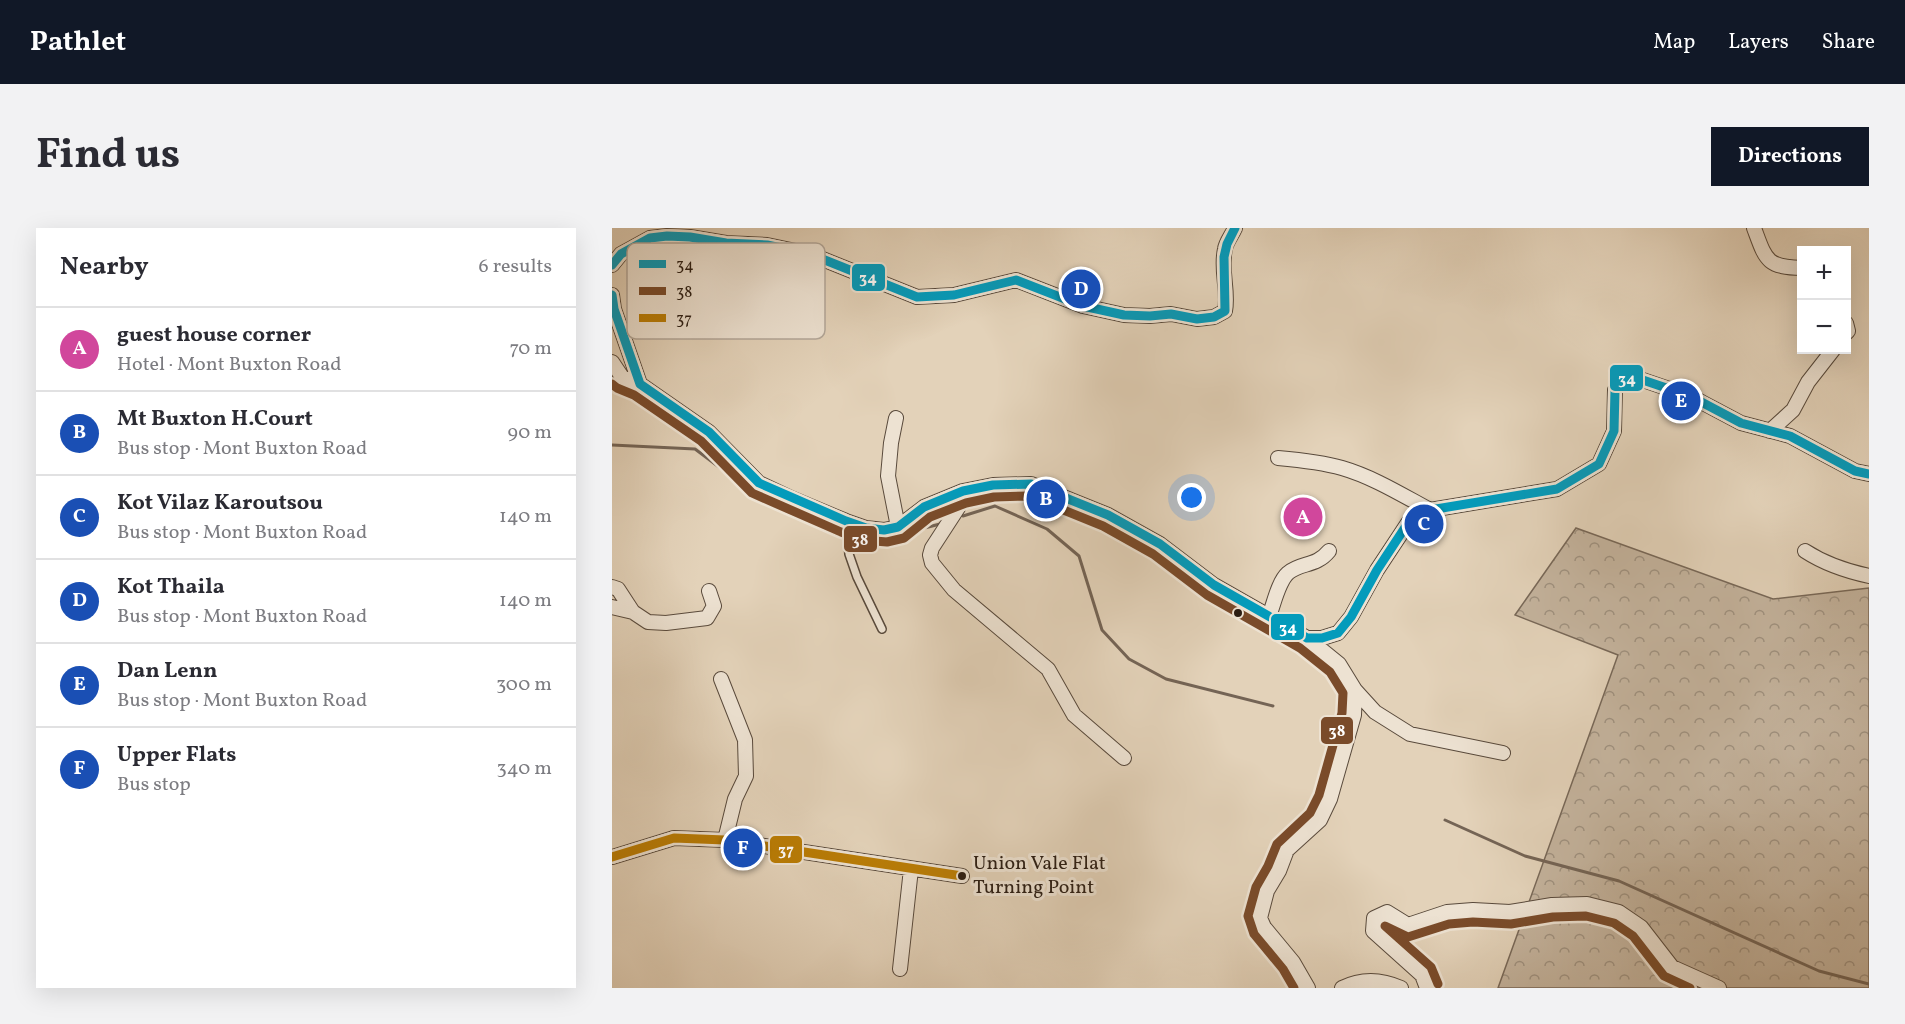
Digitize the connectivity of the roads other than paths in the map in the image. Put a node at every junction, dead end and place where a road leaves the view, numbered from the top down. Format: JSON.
{"nodes":[{"id":1,"x":1235,"y":228,"type":"edge"},
{"id":2,"x":1754,"y":228,"type":"edge"},
{"id":3,"x":681,"y":232,"type":"edge"},
{"id":4,"x":641,"y":243,"type":"edge"},
{"id":5,"x":726,"y":243,"type":"edge"},
{"id":6,"x":627,"y":251,"type":"edge"},
{"id":7,"x":825,"y":260,"type":"edge"},
{"id":8,"x":612,"y":265,"type":"edge"},
{"id":9,"x":1797,"y":268,"type":"edge"},
{"id":10,"x":612,"y":295,"type":"edge"},
{"id":11,"x":1830,"y":354,"type":"edge"},
{"id":12,"x":612,"y":362,"type":"edge"},
{"id":13,"x":640,"y":384,"type":"junction"},
{"id":14,"x":896,"y":418,"type":"dead end"},
{"id":15,"x":1770,"y":430,"type":"junction"},
{"id":16,"x":1278,"y":458,"type":"dead end"},
{"id":17,"x":1869,"y":474,"type":"edge"},
{"id":18,"x":963,"y":491,"type":"junction"},
{"id":19,"x":1430,"y":510,"type":"junction"},
{"id":20,"x":846,"y":521,"type":"junction"},
{"id":21,"x":898,"y":527,"type":"junction"},
{"id":22,"x":1329,"y":551,"type":"dead end"},
{"id":23,"x":1805,"y":551,"type":"dead end"},
{"id":24,"x":1869,"y":576,"type":"edge"},
{"id":25,"x":612,"y":587,"type":"edge"},
{"id":26,"x":709,"y":591,"type":"dead end"},
{"id":27,"x":612,"y":607,"type":"edge"},
{"id":28,"x":633,"y":612,"type":"junction"},
{"id":29,"x":1269,"y":616,"type":"junction"},
{"id":30,"x":882,"y":629,"type":"dead end"},
{"id":31,"x":1307,"y":638,"type":"junction"},
{"id":32,"x":721,"y":679,"type":"dead end"},
{"id":33,"x":1355,"y":690,"type":"junction"},
{"id":34,"x":1503,"y":753,"type":"dead end"},
{"id":35,"x":1124,"y":758,"type":"dead end"},
{"id":36,"x":725,"y":840,"type":"junction"},
{"id":37,"x":612,"y":857,"type":"edge"},
{"id":38,"x":911,"y":868,"type":"junction"},
{"id":39,"x":962,"y":876,"type":"dead end"},
{"id":40,"x":900,"y":969,"type":"dead end"},
{"id":41,"x":1308,"y":988,"type":"edge"},
{"id":42,"x":1342,"y":988,"type":"edge"},
{"id":43,"x":1401,"y":988,"type":"edge"},
{"id":44,"x":1428,"y":988,"type":"edge"},
{"id":45,"x":1719,"y":988,"type":"edge"}],
"edges":[{"from":1,"to":7,"type":"street"},
{"from":2,"to":9,"type":"street"},
{"from":3,"to":4,"type":"street"},
{"from":3,"to":5,"type":"street"},
{"from":6,"to":8,"type":"street"},
{"from":10,"to":13,"type":"street"},
{"from":11,"to":15,"type":"street"},
{"from":12,"to":13,"type":"street"},
{"from":13,"to":20,"type":"street"},
{"from":14,"to":21,"type":"street"},
{"from":15,"to":17,"type":"street"},
{"from":15,"to":19,"type":"street"},
{"from":16,"to":19,"type":"street"},
{"from":18,"to":21,"type":"street"},
{"from":18,"to":29,"type":"street"},
{"from":18,"to":35,"type":"street"},
{"from":19,"to":31,"type":"street"},
{"from":20,"to":21,"type":"street"},
{"from":20,"to":30,"type":"lane"},
{"from":22,"to":29,"type":"street"},
{"from":23,"to":24,"type":"street"},
{"from":25,"to":28,"type":"street"},
{"from":26,"to":28,"type":"street"},
{"from":27,"to":28,"type":"street"},
{"from":29,"to":31,"type":"street"},
{"from":31,"to":33,"type":"street"},
{"from":32,"to":36,"type":"street"},
{"from":33,"to":34,"type":"street"},
{"from":33,"to":41,"type":"street"},
{"from":36,"to":37,"type":"street"},
{"from":36,"to":38,"type":"street"},
{"from":38,"to":39,"type":"street"},
{"from":38,"to":40,"type":"street"},
{"from":42,"to":43,"type":"street"},
{"from":44,"to":45,"type":"street"}]}
